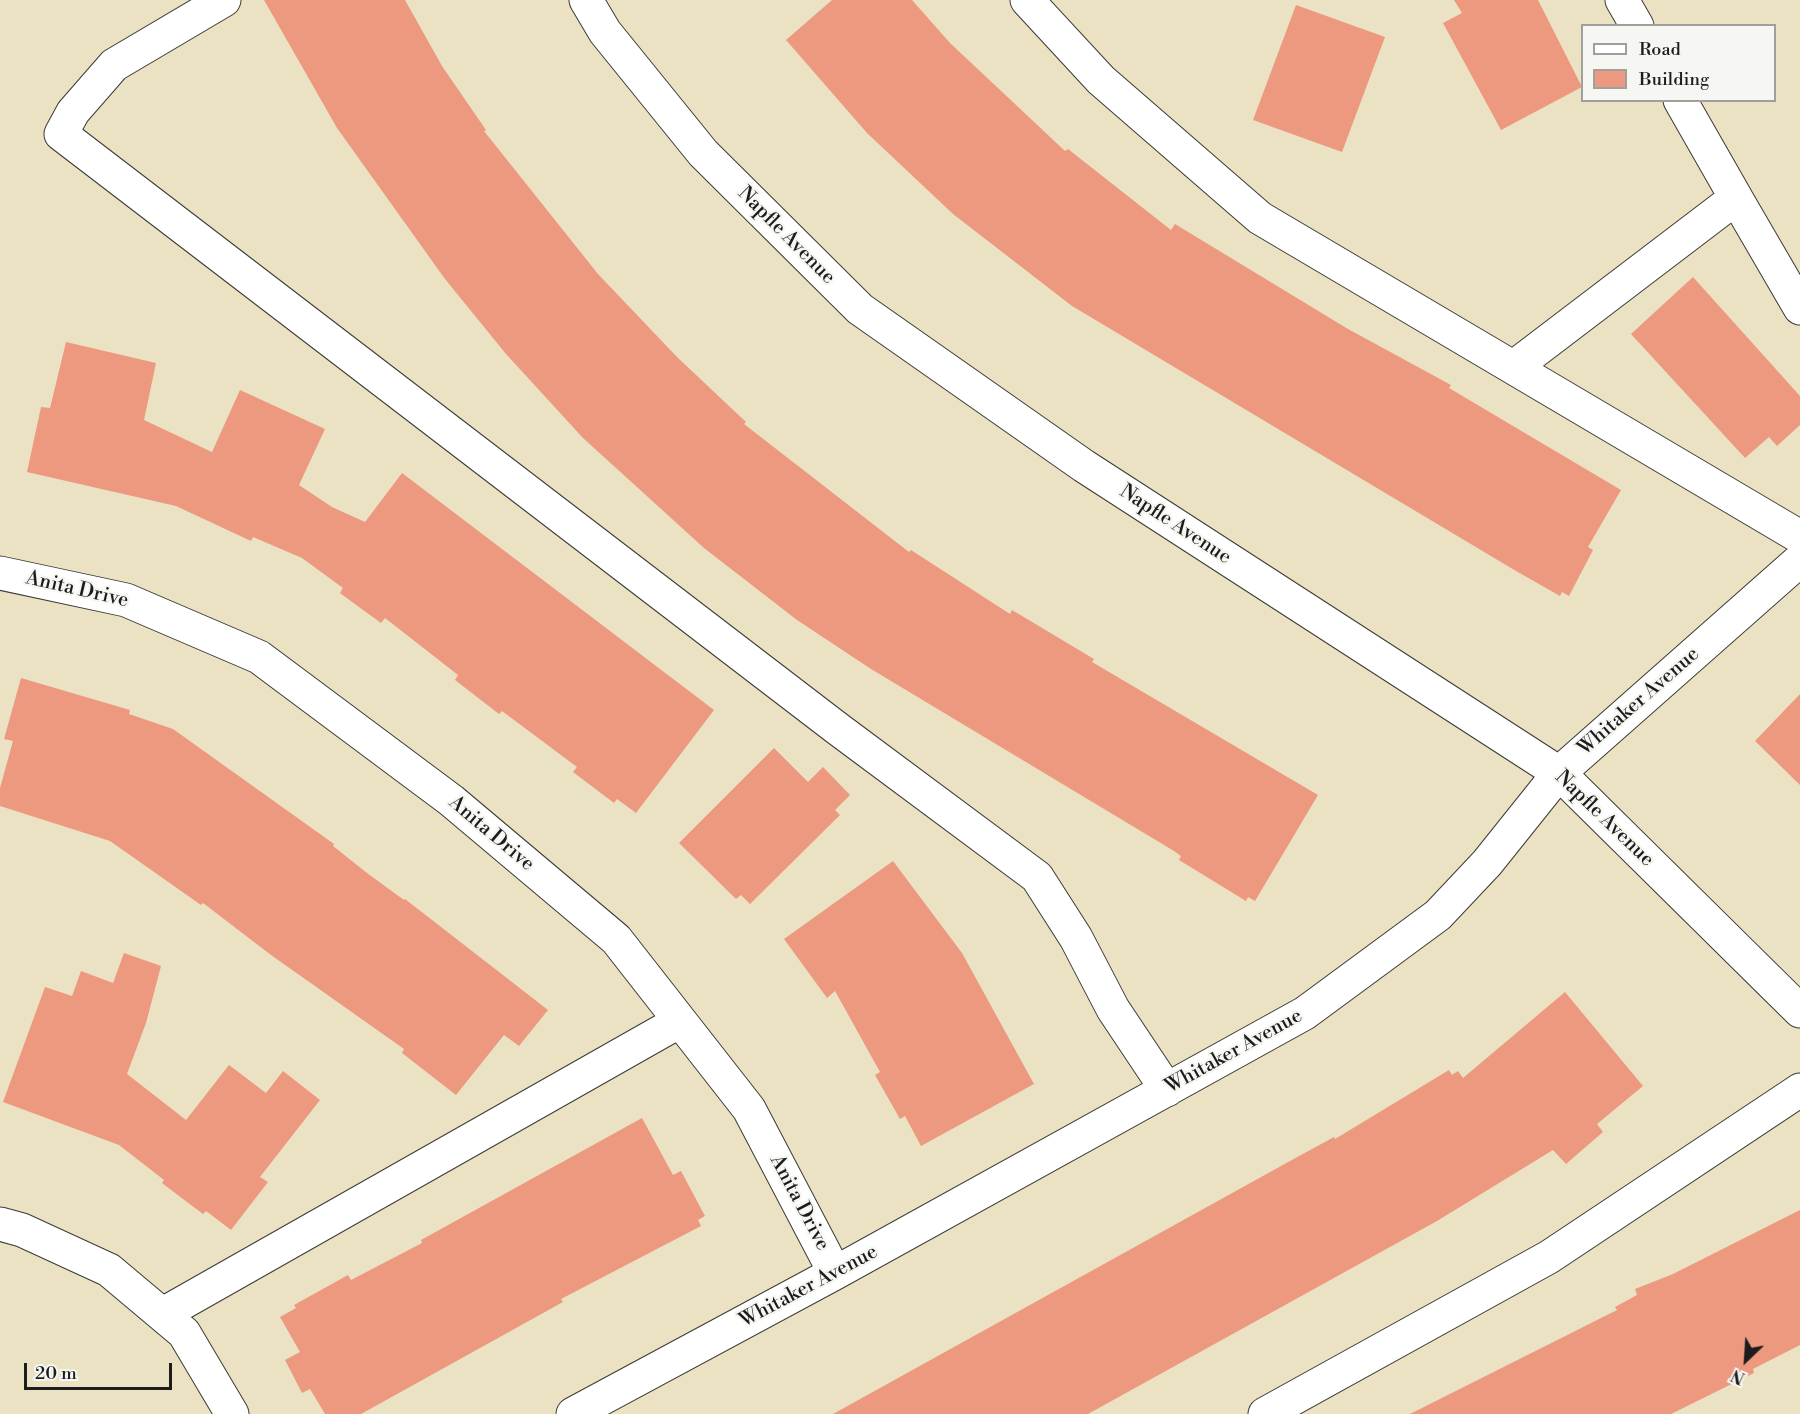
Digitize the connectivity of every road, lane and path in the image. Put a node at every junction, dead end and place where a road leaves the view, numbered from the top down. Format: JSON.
{"nodes":[{"id":1,"x":224,"y":0,"type":"edge"},
{"id":2,"x":586,"y":0,"type":"edge"},
{"id":3,"x":1027,"y":0,"type":"edge"},
{"id":4,"x":1622,"y":0,"type":"edge"},
{"id":5,"x":1636,"y":24,"type":"edge"},
{"id":6,"x":1681,"y":102,"type":"edge"},
{"id":7,"x":1736,"y":198,"type":"junction"},
{"id":8,"x":1800,"y":308,"type":"edge"},
{"id":9,"x":1514,"y":368,"type":"junction"},
{"id":10,"x":1800,"y":537,"type":"edge"},
{"id":11,"x":1800,"y":560,"type":"edge"},
{"id":12,"x":0,"y":573,"type":"edge"},
{"id":13,"x":1558,"y":773,"type":"junction"},
{"id":14,"x":1800,"y":1011,"type":"edge"},
{"id":15,"x":680,"y":1021,"type":"junction"},
{"id":16,"x":1167,"y":1090,"type":"junction"},
{"id":17,"x":1800,"y":1090,"type":"edge"},
{"id":18,"x":0,"y":1224,"type":"edge"},
{"id":19,"x":836,"y":1273,"type":"junction"},
{"id":20,"x":162,"y":1314,"type":"junction"},
{"id":21,"x":232,"y":1414,"type":"edge"},
{"id":22,"x":573,"y":1414,"type":"edge"},
{"id":23,"x":1265,"y":1414,"type":"edge"}],
"edges":[{"from":1,"to":16,"type":"street"},
{"from":2,"to":13,"type":"street","name":"Napfle Avenue"},
{"from":3,"to":9,"type":"street"},
{"from":4,"to":5,"type":"street"},
{"from":6,"to":7,"type":"street"},
{"from":7,"to":8,"type":"street"},
{"from":7,"to":9,"type":"street"},
{"from":9,"to":10,"type":"street"},
{"from":11,"to":13,"type":"street","name":"Whitaker Avenue"},
{"from":12,"to":15,"type":"street","name":"Anita Drive"},
{"from":13,"to":14,"type":"street","name":"Napfle Avenue"},
{"from":13,"to":16,"type":"street","name":"Whitaker Avenue"},
{"from":15,"to":19,"type":"street","name":"Anita Drive"},
{"from":15,"to":20,"type":"street"},
{"from":16,"to":19,"type":"street","name":"Whitaker Avenue"},
{"from":17,"to":23,"type":"street"},
{"from":18,"to":20,"type":"street"},
{"from":19,"to":22,"type":"street","name":"Whitaker Avenue"},
{"from":20,"to":21,"type":"street"}]}
